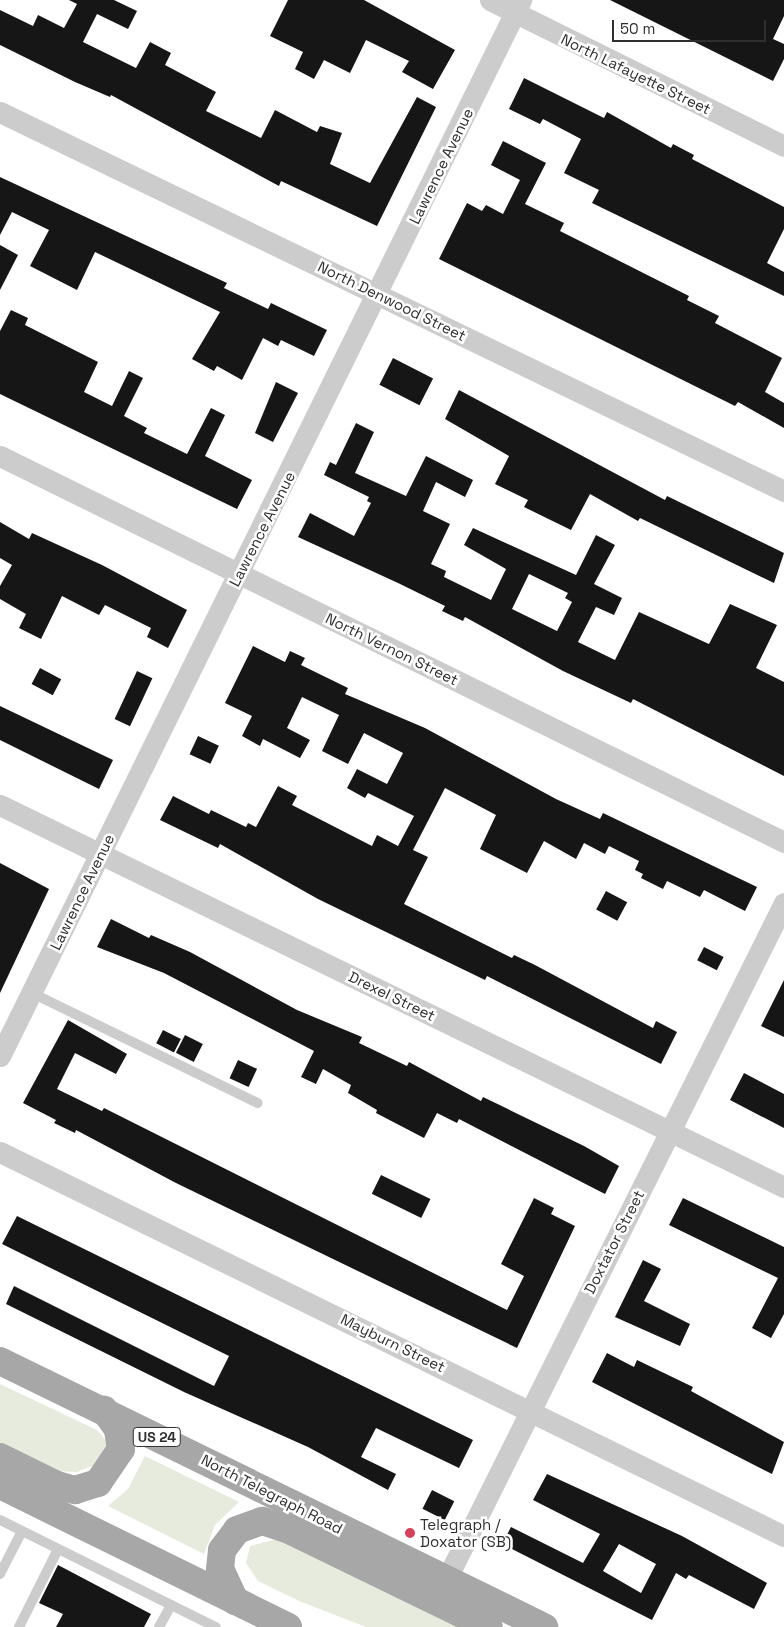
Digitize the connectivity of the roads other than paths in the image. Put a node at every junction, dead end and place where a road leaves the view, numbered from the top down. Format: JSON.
{"nodes":[{"id":1,"x":490,"y":0,"type":"edge"},
{"id":2,"x":518,"y":6,"type":"edge"},
{"id":3,"x":0,"y":112,"type":"edge"},
{"id":4,"x":784,"y":146,"type":"edge"},
{"id":5,"x":379,"y":294,"type":"junction"},
{"id":6,"x":0,"y":456,"type":"edge"},
{"id":7,"x":784,"y":491,"type":"edge"},
{"id":8,"x":239,"y":575,"type":"junction"},
{"id":9,"x":0,"y":805,"type":"edge"},
{"id":10,"x":784,"y":842,"type":"edge"},
{"id":11,"x":101,"y":855,"type":"junction"},
{"id":12,"x":784,"y":903,"type":"edge"},
{"id":13,"x":32,"y":993,"type":"junction"},
{"id":14,"x":0,"y":1056,"type":"edge"},
{"id":15,"x":258,"y":1103,"type":"dead end"},
{"id":16,"x":670,"y":1132,"type":"junction"},
{"id":17,"x":0,"y":1152,"type":"edge"},
{"id":18,"x":784,"y":1187,"type":"edge"},
{"id":19,"x":0,"y":1361,"type":"edge"},
{"id":20,"x":104,"y":1410,"type":"junction"},
{"id":21,"x":530,"y":1410,"type":"junction"},
{"id":22,"x":0,"y":1457,"type":"edge"},
{"id":23,"x":0,"y":1485,"type":"edge"},
{"id":24,"x":0,"y":1520,"type":"edge"},
{"id":25,"x":22,"y":1531,"type":"junction"},
{"id":26,"x":784,"y":1536,"type":"edge"},
{"id":27,"x":58,"y":1549,"type":"junction"},
{"id":28,"x":0,"y":1574,"type":"edge"},
{"id":29,"x":445,"y":1582,"type":"junction"},
{"id":30,"x":235,"y":1601,"type":"junction"},
{"id":31,"x":171,"y":1605,"type":"junction"},
{"id":32,"x":259,"y":1621,"type":"edge"},
{"id":33,"x":19,"y":1627,"type":"edge"},
{"id":34,"x":160,"y":1627,"type":"edge"},
{"id":35,"x":216,"y":1627,"type":"edge"},
{"id":36,"x":288,"y":1627,"type":"edge"},
{"id":37,"x":489,"y":1627,"type":"edge"},
{"id":38,"x":544,"y":1627,"type":"edge"}],
"edges":[{"from":1,"to":2,"type":"street","name":"North Lafayette Street"},
{"from":2,"to":4,"type":"street","name":"North Lafayette Street"},
{"from":2,"to":5,"type":"street","name":"Lawrence Avenue"},
{"from":3,"to":5,"type":"street","name":"North Denwood Street"},
{"from":5,"to":7,"type":"street","name":"North Denwood Street"},
{"from":5,"to":8,"type":"street","name":"Lawrence Avenue"},
{"from":6,"to":8,"type":"street","name":"North Vernon Street"},
{"from":8,"to":10,"type":"street","name":"North Vernon Street"},
{"from":8,"to":11,"type":"street","name":"Lawrence Avenue"},
{"from":9,"to":11,"type":"street","name":"Drexel Street"},
{"from":11,"to":13,"type":"street","name":"Lawrence Avenue"},
{"from":11,"to":16,"type":"street","name":"Drexel Street"},
{"from":12,"to":16,"type":"street","name":"Doxtator Street"},
{"from":13,"to":14,"type":"street","name":"Lawrence Avenue"},
{"from":13,"to":15,"type":"lane"},
{"from":16,"to":18,"type":"street","name":"Drexel Street"},
{"from":16,"to":21,"type":"street","name":"Doxtator Street"},
{"from":17,"to":21,"type":"street","name":"Mayburn Street"},
{"from":19,"to":20,"type":"main road","name":"North Telegraph Road","number":"US 24"},
{"from":20,"to":22,"type":"main road"},
{"from":20,"to":29,"type":"main road","name":"North Telegraph Road","number":"US 24"},
{"from":21,"to":26,"type":"street","name":"Mayburn Street"},
{"from":21,"to":29,"type":"street","name":"Doxtator Street"},
{"from":23,"to":30,"type":"main road"},
{"from":24,"to":25,"type":"lane"},
{"from":25,"to":27,"type":"lane"},
{"from":25,"to":28,"type":"lane"},
{"from":27,"to":31,"type":"lane"},
{"from":27,"to":33,"type":"lane"},
{"from":29,"to":38,"type":"main road","name":"North Telegraph Road","number":"US 24"},
{"from":30,"to":32,"type":"main road"},
{"from":30,"to":37,"type":"main road"},
{"from":31,"to":34,"type":"lane"},
{"from":31,"to":35,"type":"lane"},
{"from":32,"to":36,"type":"main road"}]}
